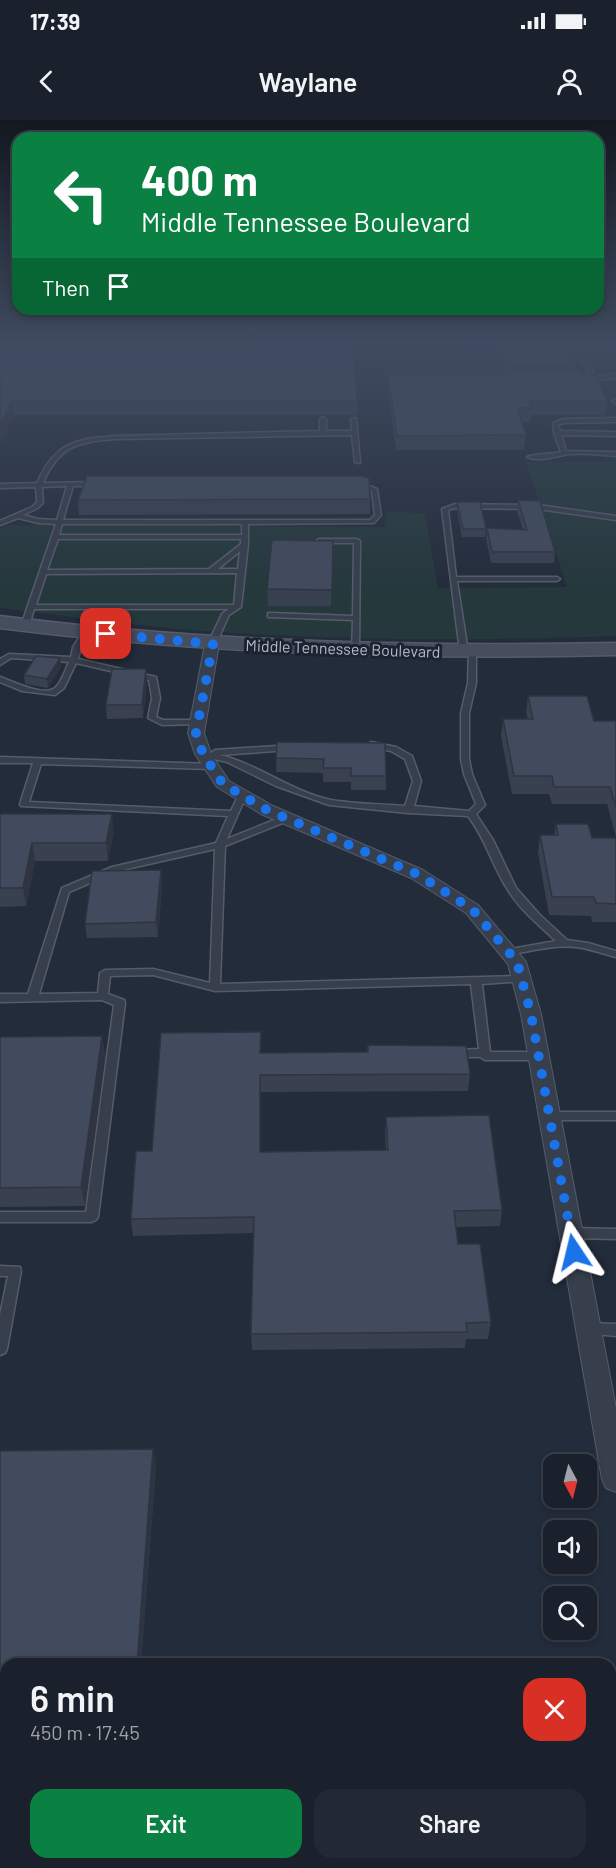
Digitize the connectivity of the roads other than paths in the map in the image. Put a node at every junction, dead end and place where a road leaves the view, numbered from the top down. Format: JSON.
{"nodes":[{"id":1,"x":323,"y":427,"type":"edge"},
{"id":2,"x":355,"y":427,"type":"edge"},
{"id":3,"x":556,"y":427,"type":"edge"},
{"id":4,"x":323,"y":433,"type":"junction"},
{"id":5,"x":355,"y":433,"type":"junction"},
{"id":6,"x":557,"y":434,"type":"junction"},
{"id":7,"x":616,"y":434,"type":"edge"},
{"id":8,"x":564,"y":453,"type":"junction"},
{"id":9,"x":616,"y":454,"type":"edge"},
{"id":10,"x":530,"y":457,"type":"dead end"},
{"id":11,"x":358,"y":462,"type":"dead end"},
{"id":12,"x":71,"y":484,"type":"junction"},
{"id":13,"x":106,"y":484,"type":"edge"},
{"id":14,"x":355,"y":484,"type":"edge"},
{"id":15,"x":39,"y":485,"type":"junction"},
{"id":16,"x":0,"y":486,"type":"edge"},
{"id":17,"x":19,"y":516,"type":"junction"},
{"id":18,"x":616,"y":518,"type":"edge"},
{"id":19,"x":59,"y":522,"type":"junction"},
{"id":20,"x":0,"y":523,"type":"edge"},
{"id":21,"x":246,"y":523,"type":"junction"},
{"id":22,"x":55,"y":537,"type":"junction"},
{"id":23,"x":245,"y":541,"type":"junction"},
{"id":24,"x":309,"y":541,"type":"edge"},
{"id":25,"x":211,"y":571,"type":"junction"},
{"id":26,"x":242,"y":571,"type":"junction"},
{"id":27,"x":43,"y":572,"type":"junction"},
{"id":28,"x":453,"y":579,"type":"junction"},
{"id":29,"x":557,"y":579,"type":"dead end"},
{"id":30,"x":237,"y":607,"type":"junction"},
{"id":31,"x":271,"y":615,"type":"dead end"},
{"id":32,"x":28,"y":616,"type":"junction"},
{"id":33,"x":356,"y":618,"type":"junction"},
{"id":34,"x":0,"y":622,"type":"edge"},
{"id":35,"x":87,"y":632,"type":"junction"},
{"id":36,"x":213,"y":644,"type":"junction"},
{"id":37,"x":616,"y":649,"type":"edge"},
{"id":38,"x":356,"y":650,"type":"junction"},
{"id":39,"x":468,"y":652,"type":"junction"},
{"id":40,"x":74,"y":660,"type":"junction"},
{"id":41,"x":0,"y":663,"type":"edge"},
{"id":42,"x":0,"y":679,"type":"edge"},
{"id":43,"x":198,"y":722,"type":"junction"},
{"id":44,"x":364,"y":744,"type":"edge"},
{"id":45,"x":295,"y":747,"type":"edge"},
{"id":46,"x":0,"y":760,"type":"edge"},
{"id":47,"x":207,"y":760,"type":"junction"},
{"id":48,"x":38,"y":761,"type":"junction"},
{"id":49,"x":238,"y":805,"type":"junction"},
{"id":50,"x":408,"y":810,"type":"junction"},
{"id":51,"x":471,"y":814,"type":"junction"},
{"id":52,"x":287,"y":818,"type":"junction"},
{"id":53,"x":220,"y":845,"type":"junction"},
{"id":54,"x":564,"y":943,"type":"junction"},
{"id":55,"x":509,"y":952,"type":"junction"},
{"id":56,"x":616,"y":954,"type":"edge"},
{"id":57,"x":522,"y":979,"type":"junction"},
{"id":58,"x":476,"y":980,"type":"junction"},
{"id":59,"x":215,"y":988,"type":"junction"},
{"id":60,"x":103,"y":996,"type":"junction"},
{"id":61,"x":0,"y":998,"type":"edge"},
{"id":62,"x":32,"y":998,"type":"junction"},
{"id":63,"x":485,"y":1053,"type":"junction"},
{"id":64,"x":439,"y":1054,"type":"edge"},
{"id":65,"x":539,"y":1056,"type":"junction"},
{"id":66,"x":550,"y":1116,"type":"junction"},
{"id":67,"x":616,"y":1116,"type":"edge"},
{"id":68,"x":0,"y":1217,"type":"edge"},
{"id":69,"x":571,"y":1233,"type":"junction"},
{"id":70,"x":616,"y":1234,"type":"edge"},
{"id":71,"x":0,"y":1271,"type":"edge"},
{"id":72,"x":589,"y":1329,"type":"junction"},
{"id":73,"x":616,"y":1330,"type":"edge"},
{"id":74,"x":0,"y":1349,"type":"edge"},
{"id":75,"x":616,"y":1479,"type":"edge"}],
"edges":[{"from":1,"to":4,"type":"lane"},
{"from":2,"to":5,"type":"lane"},
{"from":3,"to":6,"type":"lane"},
{"from":4,"to":5,"type":"lane"},
{"from":4,"to":15,"type":"lane"},
{"from":5,"to":11,"type":"lane"},
{"from":6,"to":7,"type":"lane"},
{"from":6,"to":8,"type":"lane"},
{"from":8,"to":9,"type":"lane"},
{"from":8,"to":10,"type":"lane"},
{"from":12,"to":13,"type":"lane"},
{"from":12,"to":15,"type":"lane"},
{"from":12,"to":19,"type":"lane"},
{"from":14,"to":21,"type":"lane"},
{"from":15,"to":16,"type":"lane"},
{"from":15,"to":17,"type":"lane"},
{"from":17,"to":19,"type":"lane"},
{"from":17,"to":20,"type":"lane"},
{"from":18,"to":28,"type":"lane"},
{"from":19,"to":21,"type":"lane"},
{"from":19,"to":22,"type":"lane"},
{"from":21,"to":23,"type":"lane"},
{"from":22,"to":23,"type":"lane"},
{"from":22,"to":27,"type":"lane"},
{"from":23,"to":25,"type":"lane"},
{"from":23,"to":26,"type":"lane"},
{"from":24,"to":33,"type":"lane"},
{"from":25,"to":26,"type":"lane"},
{"from":25,"to":27,"type":"lane"},
{"from":26,"to":30,"type":"lane"},
{"from":27,"to":32,"type":"lane"},
{"from":28,"to":29,"type":"lane"},
{"from":28,"to":39,"type":"lane"},
{"from":30,"to":32,"type":"lane"},
{"from":30,"to":36,"type":"lane"},
{"from":31,"to":33,"type":"lane"},
{"from":32,"to":34,"type":"main road","name":"Middle Tennessee Boulevard"},
{"from":32,"to":35,"type":"main road","name":"Middle Tennessee Boulevard"},
{"from":33,"to":38,"type":"lane"},
{"from":35,"to":36,"type":"main road","name":"Middle Tennessee Boulevard"},
{"from":35,"to":40,"type":"lane"},
{"from":36,"to":38,"type":"main road","name":"Middle Tennessee Boulevard"},
{"from":36,"to":43,"type":"street"},
{"from":37,"to":39,"type":"main road","name":"Middle Tennessee Boulevard"},
{"from":38,"to":39,"type":"main road","name":"Middle Tennessee Boulevard"},
{"from":39,"to":51,"type":"lane"},
{"from":40,"to":41,"type":"lane"},
{"from":40,"to":42,"type":"lane"},
{"from":40,"to":43,"type":"lane"},
{"from":43,"to":47,"type":"street"},
{"from":44,"to":50,"type":"lane"},
{"from":45,"to":47,"type":"lane"},
{"from":46,"to":48,"type":"lane"},
{"from":47,"to":48,"type":"lane"},
{"from":47,"to":49,"type":"street"},
{"from":47,"to":50,"type":"lane"},
{"from":48,"to":49,"type":"lane"},
{"from":49,"to":52,"type":"street"},
{"from":49,"to":53,"type":"lane"},
{"from":50,"to":51,"type":"lane"},
{"from":51,"to":54,"type":"lane"},
{"from":52,"to":53,"type":"lane"},
{"from":52,"to":55,"type":"street"},
{"from":53,"to":59,"type":"lane"},
{"from":53,"to":62,"type":"lane"},
{"from":54,"to":55,"type":"lane"},
{"from":54,"to":56,"type":"lane"},
{"from":55,"to":57,"type":"street"},
{"from":57,"to":58,"type":"lane"},
{"from":57,"to":65,"type":"street"},
{"from":58,"to":59,"type":"lane"},
{"from":58,"to":63,"type":"lane"},
{"from":59,"to":60,"type":"lane"},
{"from":60,"to":62,"type":"lane"},
{"from":60,"to":68,"type":"lane"},
{"from":61,"to":62,"type":"lane"},
{"from":63,"to":64,"type":"lane"},
{"from":63,"to":65,"type":"lane"},
{"from":65,"to":66,"type":"street"},
{"from":66,"to":67,"type":"lane"},
{"from":66,"to":69,"type":"street"},
{"from":69,"to":70,"type":"lane"},
{"from":69,"to":72,"type":"street"},
{"from":71,"to":74,"type":"lane"},
{"from":72,"to":73,"type":"lane"},
{"from":72,"to":75,"type":"street"}]}
